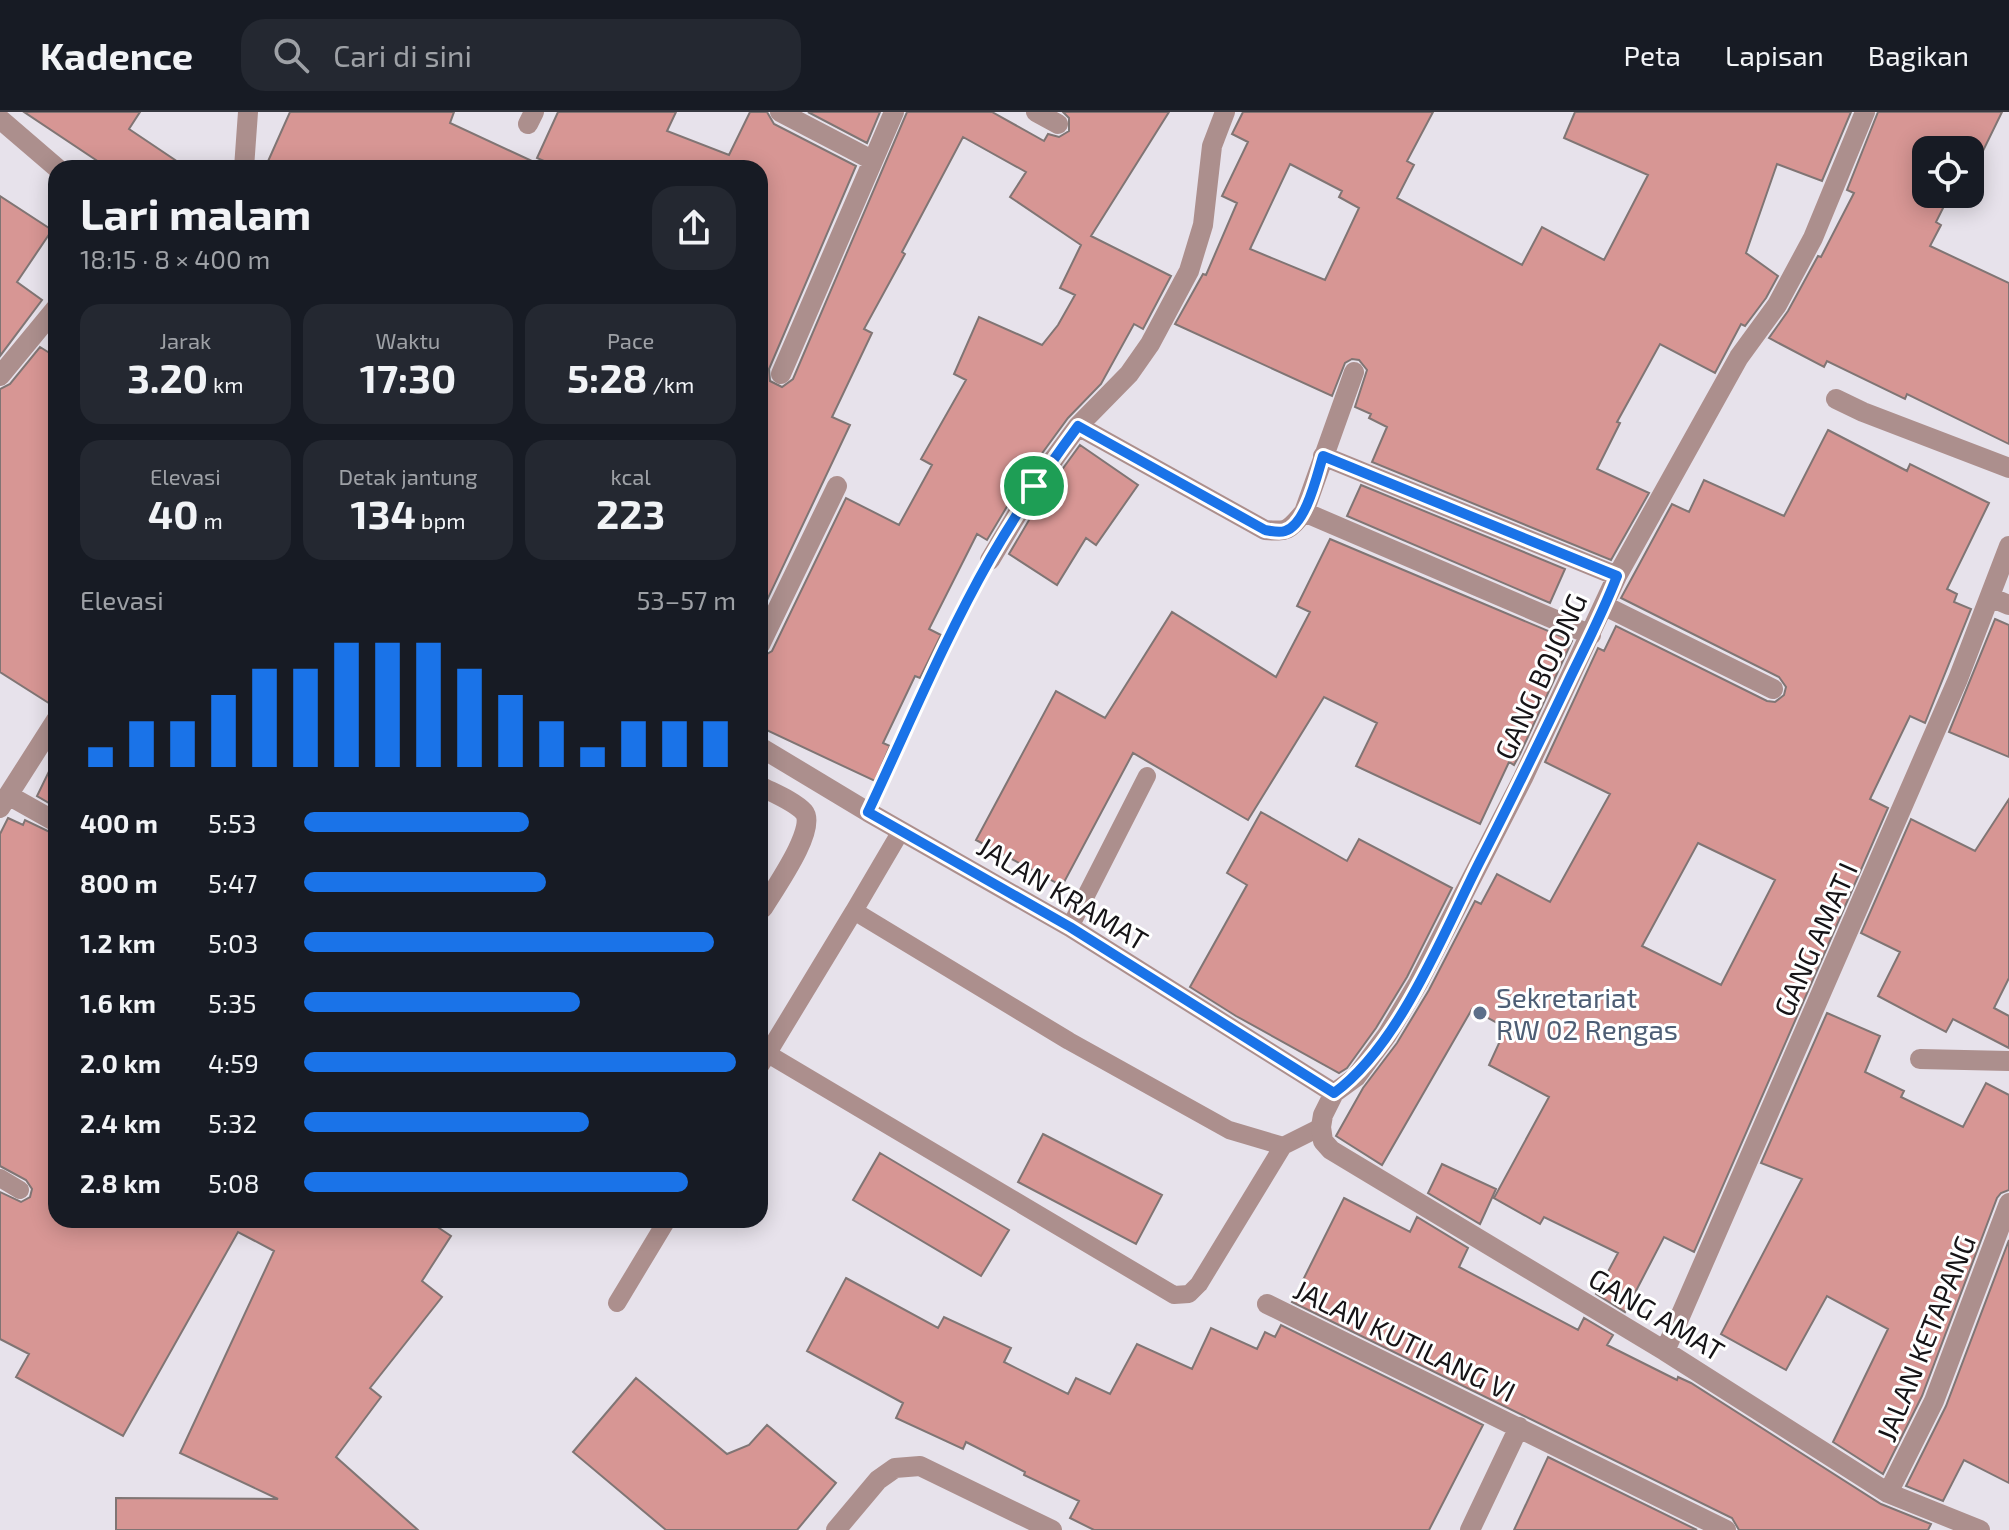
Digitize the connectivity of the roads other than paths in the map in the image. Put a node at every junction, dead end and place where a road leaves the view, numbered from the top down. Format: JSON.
{"nodes":[{"id":1,"x":248,"y":112,"type":"edge"},
{"id":2,"x":780,"y":112,"type":"edge"},
{"id":3,"x":894,"y":112,"type":"edge"},
{"id":4,"x":1036,"y":112,"type":"edge"},
{"id":5,"x":1225,"y":112,"type":"edge"},
{"id":6,"x":1865,"y":112,"type":"edge"},
{"id":7,"x":0,"y":119,"type":"edge"},
{"id":8,"x":1058,"y":124,"type":"dead end"},
{"id":9,"x":48,"y":160,"type":"edge"},
{"id":10,"x":245,"y":160,"type":"edge"},
{"id":11,"x":872,"y":160,"type":"junction"},
{"id":12,"x":48,"y":318,"type":"edge"},
{"id":13,"x":1354,"y":372,"type":"dead end"},
{"id":14,"x":781,"y":374,"type":"dead end"},
{"id":15,"x":0,"y":376,"type":"edge"},
{"id":16,"x":1836,"y":399,"type":"dead end"},
{"id":17,"x":1078,"y":426,"type":"junction"},
{"id":18,"x":1323,"y":456,"type":"junction"},
{"id":19,"x":2009,"y":468,"type":"edge"},
{"id":20,"x":837,"y":486,"type":"dead end"},
{"id":21,"x":1304,"y":512,"type":"junction"},
{"id":22,"x":2009,"y":546,"type":"edge"},
{"id":23,"x":990,"y":560,"type":"road end"},
{"id":24,"x":1617,"y":576,"type":"junction"},
{"id":25,"x":2000,"y":601,"type":"edge"},
{"id":26,"x":1605,"y":606,"type":"junction"},
{"id":27,"x":768,"y":628,"type":"edge"},
{"id":28,"x":1591,"y":635,"type":"junction"},
{"id":29,"x":1773,"y":689,"type":"dead end"},
{"id":30,"x":48,"y":733,"type":"edge"},
{"id":31,"x":768,"y":752,"type":"edge"},
{"id":32,"x":1147,"y":776,"type":"dead end"},
{"id":33,"x":768,"y":791,"type":"edge"},
{"id":34,"x":4,"y":802,"type":"edge"},
{"id":35,"x":48,"y":819,"type":"edge"},
{"id":36,"x":901,"y":831,"type":"junction"},
{"id":37,"x":768,"y":899,"type":"edge"},
{"id":38,"x":854,"y":911,"type":"junction"},
{"id":39,"x":1070,"y":927,"type":"junction"},
{"id":40,"x":768,"y":1053,"type":"edge"},
{"id":41,"x":1920,"y":1059,"type":"dead end"},
{"id":42,"x":2009,"y":1061,"type":"edge"},
{"id":43,"x":768,"y":1062,"type":"edge"},
{"id":44,"x":1334,"y":1093,"type":"junction"},
{"id":45,"x":1321,"y":1127,"type":"junction"},
{"id":46,"x":1283,"y":1146,"type":"junction"},
{"id":47,"x":0,"y":1178,"type":"edge"},
{"id":48,"x":20,"y":1190,"type":"dead end"},
{"id":49,"x":2009,"y":1203,"type":"edge"},
{"id":50,"x":662,"y":1228,"type":"edge"},
{"id":51,"x":617,"y":1303,"type":"dead end"},
{"id":52,"x":1267,"y":1304,"type":"dead end"},
{"id":53,"x":1665,"y":1351,"type":"junction"},
{"id":54,"x":1519,"y":1427,"type":"junction"},
{"id":55,"x":1888,"y":1493,"type":"junction"},
{"id":56,"x":1715,"y":1528,"type":"edge"},
{"id":57,"x":836,"y":1530,"type":"edge"},
{"id":58,"x":1052,"y":1530,"type":"edge"},
{"id":59,"x":1470,"y":1530,"type":"edge"},
{"id":60,"x":1980,"y":1530,"type":"edge"}],
"edges":[{"from":1,"to":10,"type":"street"},
{"from":2,"to":11,"type":"street"},
{"from":3,"to":11,"type":"street"},
{"from":4,"to":8,"type":"street"},
{"from":5,"to":17,"type":"street"},
{"from":6,"to":24,"type":"street","name":"GANG BOJONG"},
{"from":7,"to":9,"type":"street"},
{"from":11,"to":14,"type":"street"},
{"from":12,"to":15,"type":"street"},
{"from":13,"to":18,"type":"street"},
{"from":16,"to":19,"type":"street"},
{"from":17,"to":21,"type":"street"},
{"from":17,"to":23,"type":"street"},
{"from":18,"to":21,"type":"street"},
{"from":18,"to":24,"type":"street"},
{"from":20,"to":27,"type":"street"},
{"from":21,"to":28,"type":"street"},
{"from":22,"to":25,"type":"street","name":"GANG AMAT I"},
{"from":24,"to":26,"type":"street","name":"GANG BOJONG"},
{"from":25,"to":53,"type":"street","name":"GANG AMAT I"},
{"from":26,"to":28,"type":"street","name":"GANG BOJONG"},
{"from":26,"to":29,"type":"street"},
{"from":28,"to":44,"type":"street","name":"GANG BOJONG"},
{"from":30,"to":34,"type":"street"},
{"from":31,"to":36,"type":"street","name":"JALAN KRAMAT"},
{"from":32,"to":39,"type":"lane"},
{"from":33,"to":37,"type":"street"},
{"from":34,"to":35,"type":"street"},
{"from":36,"to":38,"type":"lane"},
{"from":36,"to":39,"type":"street","name":"JALAN KRAMAT"},
{"from":38,"to":40,"type":"lane"},
{"from":38,"to":46,"type":"lane"},
{"from":39,"to":44,"type":"street","name":"JALAN KRAMAT"},
{"from":41,"to":42,"type":"street"},
{"from":43,"to":46,"type":"lane"},
{"from":44,"to":45,"type":"street","name":"GANG BOJONG"},
{"from":45,"to":46,"type":"lane"},
{"from":45,"to":53,"type":"street","name":"GANG AMAT"},
{"from":47,"to":48,"type":"lane"},
{"from":49,"to":55,"type":"street","name":"JALAN KETAPANG"},
{"from":50,"to":51,"type":"lane"},
{"from":52,"to":54,"type":"street","name":"JALAN KUTILANG VI"},
{"from":53,"to":55,"type":"street","name":"GANG AMAT"},
{"from":54,"to":56,"type":"street","name":"JALAN KUTILANG VI"},
{"from":54,"to":59,"type":"street","name":"JALAN KUTILANG VI"},
{"from":55,"to":60,"type":"street","name":"GANG AMAT"},
{"from":57,"to":58,"type":"street"}]}
